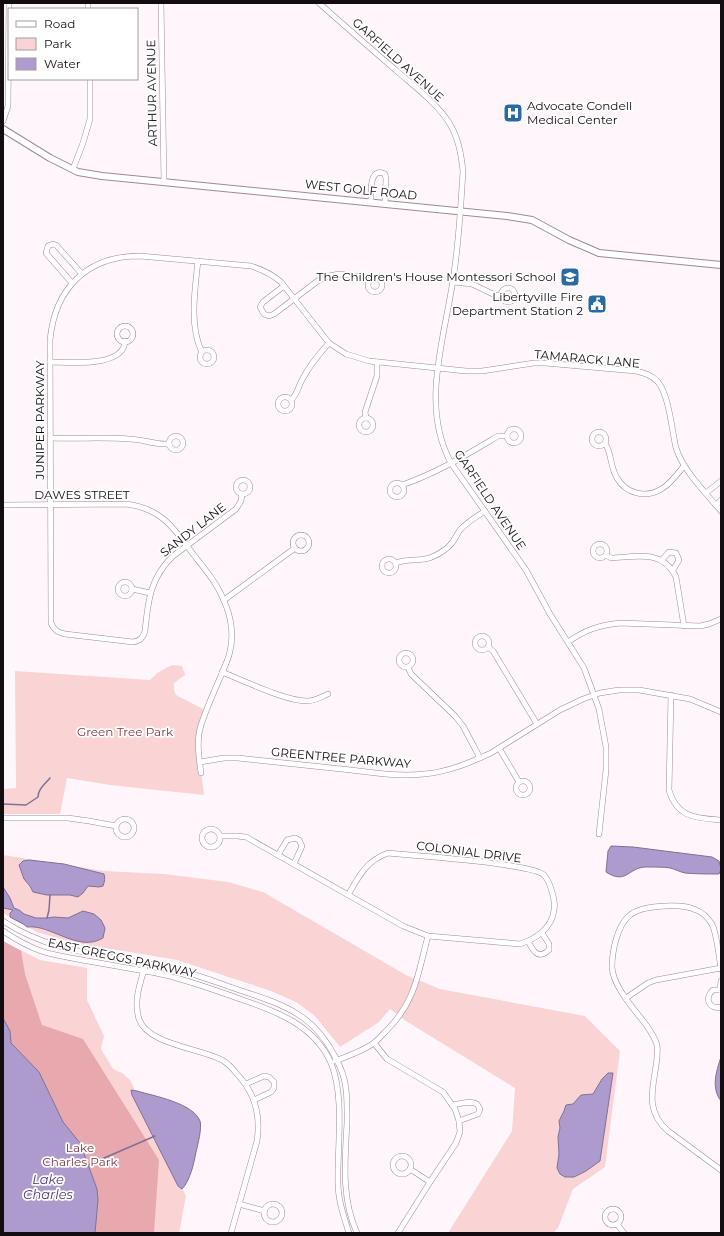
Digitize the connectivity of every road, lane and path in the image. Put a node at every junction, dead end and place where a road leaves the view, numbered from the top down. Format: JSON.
{"nodes":[{"id":1,"x":161,"y":3,"type":"edge"},
{"id":2,"x":318,"y":3,"type":"edge"},
{"id":3,"x":8,"y":80,"type":"edge"},
{"id":4,"x":90,"y":80,"type":"edge"},
{"id":5,"x":3,"y":121,"type":"edge"},
{"id":6,"x":3,"y":128,"type":"edge"},
{"id":7,"x":73,"y":169,"type":"junction"},
{"id":8,"x":164,"y":182,"type":"junction"},
{"id":9,"x":371,"y":202,"type":"junction"},
{"id":10,"x":385,"y":204,"type":"junction"},
{"id":11,"x":460,"y":211,"type":"junction"},
{"id":12,"x":198,"y":261,"type":"junction"},
{"id":13,"x":721,"y":265,"type":"edge"},
{"id":14,"x":82,"y":274,"type":"junction"},
{"id":15,"x":369,"y":281,"type":"dead end"},
{"id":16,"x":453,"y":282,"type":"junction"},
{"id":17,"x":72,"y":283,"type":"junction"},
{"id":18,"x":284,"y":286,"type":"junction"},
{"id":19,"x":501,"y":296,"type":"dead end"},
{"id":20,"x":294,"y":298,"type":"junction"},
{"id":21,"x":125,"y":341,"type":"dead end"},
{"id":22,"x":329,"y":343,"type":"junction"},
{"id":23,"x":202,"y":352,"type":"dead end"},
{"id":24,"x":50,"y":362,"type":"junction"},
{"id":25,"x":377,"y":362,"type":"junction"},
{"id":26,"x":438,"y":368,"type":"junction"},
{"id":27,"x":290,"y":400,"type":"dead end"},
{"id":28,"x":366,"y":418,"type":"dead end"},
{"id":29,"x":507,"y":436,"type":"dead end"},
{"id":30,"x":51,"y":438,"type":"junction"},
{"id":31,"x":605,"y":443,"type":"dead end"},
{"id":32,"x":169,"y":444,"type":"dead end"},
{"id":33,"x":451,"y":463,"type":"junction"},
{"id":34,"x":684,"y":466,"type":"junction"},
{"id":35,"x":721,"y":481,"type":"edge"},
{"id":36,"x":402,"y":485,"type":"dead end"},
{"id":37,"x":706,"y":493,"type":"junction"},
{"id":38,"x":242,"y":494,"type":"dead end"},
{"id":39,"x":721,"y":500,"type":"edge"},
{"id":40,"x":3,"y":505,"type":"edge"},
{"id":41,"x":51,"y":505,"type":"junction"},
{"id":42,"x":716,"y":505,"type":"junction"},
{"id":43,"x":484,"y":511,"type":"junction"},
{"id":44,"x":721,"y":511,"type":"edge"},
{"id":45,"x":187,"y":546,"type":"junction"},
{"id":46,"x":295,"y":548,"type":"dead end"},
{"id":47,"x":606,"y":555,"type":"dead end"},
{"id":48,"x":662,"y":560,"type":"junction"},
{"id":49,"x":396,"y":563,"type":"dead end"},
{"id":50,"x":673,"y":570,"type":"junction"},
{"id":51,"x":132,"y":589,"type":"dead end"},
{"id":52,"x":150,"y":593,"type":"junction"},
{"id":53,"x":224,"y":600,"type":"junction"},
{"id":54,"x":721,"y":619,"type":"edge"},
{"id":55,"x":684,"y":626,"type":"junction"},
{"id":56,"x":59,"y":633,"type":"joint"},
{"id":57,"x":568,"y":642,"type":"junction"},
{"id":58,"x":488,"y":647,"type":"dead end"},
{"id":59,"x":408,"y":666,"type":"dead end"},
{"id":60,"x":222,"y":672,"type":"junction"},
{"id":61,"x":328,"y":694,"type":"dead end"},
{"id":62,"x":594,"y":695,"type":"junction"},
{"id":63,"x":671,"y":695,"type":"junction"},
{"id":64,"x":721,"y":712,"type":"edge"},
{"id":65,"x":537,"y":724,"type":"junction"},
{"id":66,"x":499,"y":748,"type":"junction"},
{"id":67,"x":480,"y":758,"type":"junction"},
{"id":68,"x":200,"y":762,"type":"junction"},
{"id":69,"x":201,"y":773,"type":"dead end"},
{"id":70,"x":519,"y":782,"type":"dead end"},
{"id":71,"x":3,"y":818,"type":"edge"},
{"id":72,"x":721,"y":820,"type":"edge"},
{"id":73,"x":116,"y":826,"type":"dead end"},
{"id":74,"x":599,"y":834,"type":"dead end"},
{"id":75,"x":220,"y":836,"type":"dead end"},
{"id":76,"x":278,"y":855,"type":"junction"},
{"id":77,"x":294,"y":864,"type":"junction"},
{"id":78,"x":348,"y":895,"type":"junction"},
{"id":79,"x":3,"y":921,"type":"edge"},
{"id":80,"x":3,"y":931,"type":"edge"},
{"id":81,"x":542,"y":933,"type":"junction"},
{"id":82,"x":428,"y":936,"type":"junction"},
{"id":83,"x":528,"y":942,"type":"junction"},
{"id":84,"x":146,"y":963,"type":"junction"},
{"id":85,"x":721,"y":968,"type":"edge"},
{"id":86,"x":144,"y":972,"type":"junction"},
{"id":87,"x":721,"y":981,"type":"edge"},
{"id":88,"x":720,"y":990,"type":"edge"},
{"id":89,"x":626,"y":998,"type":"junction"},
{"id":90,"x":721,"y":1007,"type":"edge"},
{"id":91,"x":374,"y":1043,"type":"junction"},
{"id":92,"x":337,"y":1060,"type":"junction"},
{"id":93,"x":331,"y":1063,"type":"junction"},
{"id":94,"x":246,"y":1084,"type":"junction"},
{"id":95,"x":254,"y":1100,"type":"junction"},
{"id":96,"x":452,"y":1105,"type":"junction"},
{"id":97,"x":459,"y":1120,"type":"junction"},
{"id":98,"x":410,"y":1169,"type":"dead end"},
{"id":99,"x":721,"y":1170,"type":"edge"},
{"id":100,"x":430,"y":1182,"type":"junction"},
{"id":101,"x":239,"y":1204,"type":"junction"},
{"id":102,"x":264,"y":1211,"type":"dead end"},
{"id":103,"x":617,"y":1224,"type":"dead end"},
{"id":104,"x":231,"y":1233,"type":"edge"},
{"id":105,"x":349,"y":1233,"type":"edge"},
{"id":106,"x":357,"y":1233,"type":"edge"},
{"id":107,"x":398,"y":1233,"type":"edge"},
{"id":108,"x":624,"y":1233,"type":"edge"}],
"edges":[{"from":1,"to":8,"type":"street","name":"ARTHUR AVENUE"},
{"from":2,"to":11,"type":"street","name":"GARFIELD AVENUE"},
{"from":3,"to":5,"type":"street"},
{"from":4,"to":7,"type":"street"},
{"from":6,"to":7,"type":"street","name":"WEST GOLF ROAD"},
{"from":7,"to":8,"type":"street","name":"WEST GOLF ROAD"},
{"from":8,"to":9,"type":"street","name":"WEST GOLF ROAD"},
{"from":9,"to":10,"type":"street","name":"WEST GOLF ROAD"},
{"from":9,"to":10,"type":"street"},
{"from":10,"to":11,"type":"street","name":"WEST GOLF ROAD"},
{"from":11,"to":13,"type":"street","name":"WEST GOLF ROAD"},
{"from":11,"to":16,"type":"street","name":"GARFIELD AVENUE"},
{"from":12,"to":14,"type":"street","name":"JUNIPER PARKWAY"},
{"from":12,"to":18,"type":"street","name":"JUNIPER PARKWAY"},
{"from":12,"to":23,"type":"street"},
{"from":14,"to":17,"type":"street","name":"JUNIPER PARKWAY"},
{"from":14,"to":17,"type":"street"},
{"from":15,"to":20,"type":"street"},
{"from":16,"to":19,"type":"street"},
{"from":16,"to":26,"type":"street","name":"GARFIELD AVENUE"},
{"from":17,"to":24,"type":"street","name":"JUNIPER PARKWAY"},
{"from":18,"to":20,"type":"street","name":"JUNIPER PARKWAY"},
{"from":18,"to":20,"type":"street"},
{"from":20,"to":22,"type":"street","name":"JUNIPER PARKWAY"},
{"from":21,"to":24,"type":"street"},
{"from":22,"to":25,"type":"street","name":"JUNIPER PARKWAY"},
{"from":22,"to":27,"type":"street"},
{"from":24,"to":30,"type":"street","name":"JUNIPER PARKWAY"},
{"from":25,"to":26,"type":"street","name":"JUNIPER PARKWAY"},
{"from":25,"to":28,"type":"street"},
{"from":26,"to":33,"type":"street","name":"GARFIELD AVENUE"},
{"from":26,"to":34,"type":"street","name":"TAMARACK LANE"},
{"from":29,"to":33,"type":"street"},
{"from":30,"to":32,"type":"street"},
{"from":30,"to":41,"type":"street","name":"JUNIPER PARKWAY"},
{"from":31,"to":34,"type":"street"},
{"from":33,"to":36,"type":"street"},
{"from":33,"to":43,"type":"street","name":"GARFIELD AVENUE"},
{"from":34,"to":37,"type":"street","name":"TAMARACK LANE"},
{"from":35,"to":37,"type":"street"},
{"from":37,"to":42,"type":"street","name":"TAMARACK LANE"},
{"from":38,"to":45,"type":"street","name":"SANDY LANE"},
{"from":39,"to":42,"type":"street"},
{"from":40,"to":41,"type":"street","name":"DAWES STREET"},
{"from":41,"to":45,"type":"street","name":"DAWES STREET"},
{"from":41,"to":56,"type":"street","name":"JUNIPER PARKWAY"},
{"from":42,"to":44,"type":"street","name":"TAMARACK LANE"},
{"from":43,"to":49,"type":"street"},
{"from":43,"to":57,"type":"street","name":"GARFIELD AVENUE"},
{"from":45,"to":52,"type":"street","name":"SANDY LANE"},
{"from":45,"to":53,"type":"street","name":"DAWES STREET"},
{"from":46,"to":53,"type":"street"},
{"from":47,"to":48,"type":"street"},
{"from":48,"to":50,"type":"street"},
{"from":48,"to":50,"type":"street"},
{"from":50,"to":55,"type":"street"},
{"from":51,"to":52,"type":"street"},
{"from":52,"to":56,"type":"street","name":"SANDY LANE"},
{"from":53,"to":60,"type":"street","name":"DAWES STREET"},
{"from":54,"to":55,"type":"street"},
{"from":55,"to":57,"type":"street"},
{"from":57,"to":62,"type":"street","name":"GARFIELD AVENUE"},
{"from":58,"to":65,"type":"street"},
{"from":59,"to":67,"type":"street"},
{"from":60,"to":61,"type":"street"},
{"from":60,"to":68,"type":"street","name":"DAWES STREET"},
{"from":62,"to":63,"type":"street","name":"GREENTREE PARKWAY"},
{"from":62,"to":65,"type":"street","name":"GREENTREE PARKWAY"},
{"from":62,"to":74,"type":"street","name":"GARFIELD AVENUE"},
{"from":63,"to":64,"type":"street","name":"GREENTREE PARKWAY"},
{"from":63,"to":72,"type":"street"},
{"from":65,"to":66,"type":"street","name":"GREENTREE PARKWAY"},
{"from":66,"to":67,"type":"street","name":"GREENTREE PARKWAY"},
{"from":66,"to":70,"type":"street"},
{"from":67,"to":68,"type":"street","name":"GREENTREE PARKWAY"},
{"from":68,"to":69,"type":"street","name":"DAWES STREET"},
{"from":71,"to":73,"type":"street"},
{"from":75,"to":76,"type":"street","name":"COLONIAL DRIVE"},
{"from":76,"to":77,"type":"street","name":"COLONIAL DRIVE"},
{"from":76,"to":77,"type":"street"},
{"from":77,"to":78,"type":"street","name":"COLONIAL DRIVE"},
{"from":78,"to":81,"type":"street","name":"COLONIAL DRIVE"},
{"from":78,"to":82,"type":"street","name":"COLONIAL DRIVE"},
{"from":79,"to":84,"type":"street","name":"EAST GREGGS PARKWAY"},
{"from":80,"to":86,"type":"street","name":"EAST GREGGS PARKWAY"},
{"from":81,"to":83,"type":"street","name":"COLONIAL DRIVE"},
{"from":81,"to":83,"type":"street"},
{"from":82,"to":83,"type":"street","name":"COLONIAL DRIVE"},
{"from":82,"to":91,"type":"street"},
{"from":84,"to":86,"type":"street"},
{"from":84,"to":92,"type":"street","name":"EAST GREGGS PARKWAY"},
{"from":85,"to":89,"type":"street"},
{"from":85,"to":89,"type":"street"},
{"from":86,"to":93,"type":"street","name":"EAST GREGGS PARKWAY"},
{"from":86,"to":94,"type":"street"},
{"from":87,"to":88,"type":"street"},
{"from":88,"to":90,"type":"street"},
{"from":89,"to":99,"type":"street"},
{"from":91,"to":92,"type":"street"},
{"from":91,"to":96,"type":"street"},
{"from":92,"to":93,"type":"street"},
{"from":92,"to":106,"type":"street","name":"EAST GREGGS PARKWAY"},
{"from":93,"to":105,"type":"street","name":"EAST GREGGS PARKWAY"},
{"from":94,"to":95,"type":"street"},
{"from":94,"to":95,"type":"street"},
{"from":95,"to":101,"type":"street"},
{"from":96,"to":97,"type":"street"},
{"from":96,"to":97,"type":"street"},
{"from":97,"to":100,"type":"street"},
{"from":98,"to":100,"type":"street"},
{"from":100,"to":107,"type":"street"},
{"from":101,"to":102,"type":"street"},
{"from":101,"to":104,"type":"street"},
{"from":103,"to":108,"type":"street"}]}
